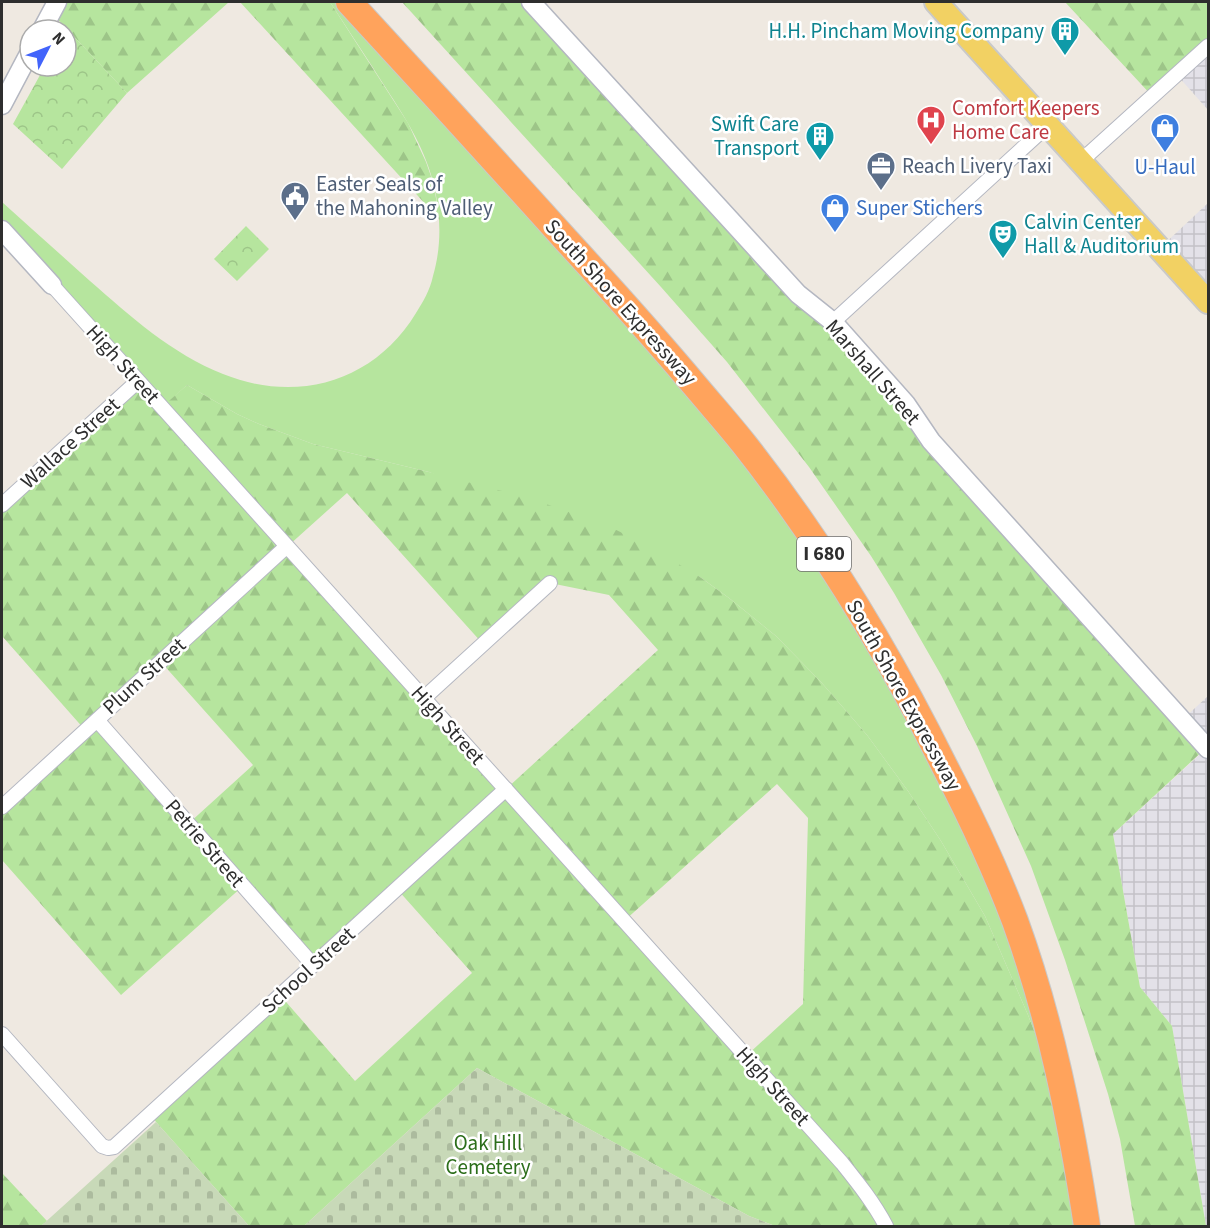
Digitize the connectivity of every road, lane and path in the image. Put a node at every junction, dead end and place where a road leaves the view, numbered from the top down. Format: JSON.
{"nodes":[{"id":1,"x":57,"y":2,"type":"edge"},
{"id":2,"x":349,"y":2,"type":"edge"},
{"id":3,"x":531,"y":2,"type":"edge"},
{"id":4,"x":936,"y":2,"type":"edge"},
{"id":5,"x":48,"y":18,"type":"edge"},
{"id":6,"x":1209,"y":46,"type":"edge"},
{"id":7,"x":18,"y":75,"type":"edge"},
{"id":8,"x":2,"y":105,"type":"edge"},
{"id":9,"x":1048,"y":125,"type":"junction"},
{"id":10,"x":1081,"y":161,"type":"junction"},
{"id":11,"x":2,"y":230,"type":"edge"},
{"id":12,"x":52,"y":285,"type":"joint"},
{"id":13,"x":1209,"y":302,"type":"edge"},
{"id":14,"x":833,"y":322,"type":"junction"},
{"id":15,"x":138,"y":381,"type":"junction"},
{"id":16,"x":2,"y":505,"type":"edge"},
{"id":17,"x":287,"y":546,"type":"junction"},
{"id":18,"x":550,"y":583,"type":"dead end"},
{"id":19,"x":423,"y":698,"type":"junction"},
{"id":20,"x":96,"y":720,"type":"junction"},
{"id":21,"x":1209,"y":749,"type":"edge"},
{"id":22,"x":506,"y":789,"type":"junction"},
{"id":23,"x":2,"y":807,"type":"edge"},
{"id":24,"x":313,"y":965,"type":"junction"},
{"id":25,"x":2,"y":1034,"type":"edge"},
{"id":26,"x":886,"y":1227,"type":"edge"},
{"id":27,"x":1087,"y":1227,"type":"edge"}],
"edges":[{"from":1,"to":5,"type":"street"},
{"from":2,"to":27,"type":"highway","name":"South Shore Expressway","number":"I 680"},
{"from":3,"to":14,"type":"street","name":"Marshall Street"},
{"from":4,"to":9,"type":"main road"},
{"from":6,"to":10,"type":"street"},
{"from":7,"to":8,"type":"street"},
{"from":9,"to":10,"type":"main road"},
{"from":9,"to":14,"type":"street"},
{"from":10,"to":13,"type":"main road"},
{"from":11,"to":12,"type":"street","name":"High Street"},
{"from":12,"to":15,"type":"street","name":"High Street"},
{"from":14,"to":21,"type":"street","name":"Marshall Street"},
{"from":15,"to":16,"type":"street","name":"Wallace Street"},
{"from":15,"to":17,"type":"street","name":"High Street"},
{"from":17,"to":19,"type":"street","name":"High Street"},
{"from":17,"to":20,"type":"street","name":"Plum Street"},
{"from":18,"to":19,"type":"street"},
{"from":19,"to":22,"type":"street","name":"High Street"},
{"from":20,"to":23,"type":"street","name":"Plum Street"},
{"from":20,"to":24,"type":"street","name":"Petrie Street"},
{"from":22,"to":24,"type":"street","name":"School Street"},
{"from":22,"to":26,"type":"street","name":"High Street"},
{"from":24,"to":25,"type":"street","name":"School Street"}]}
